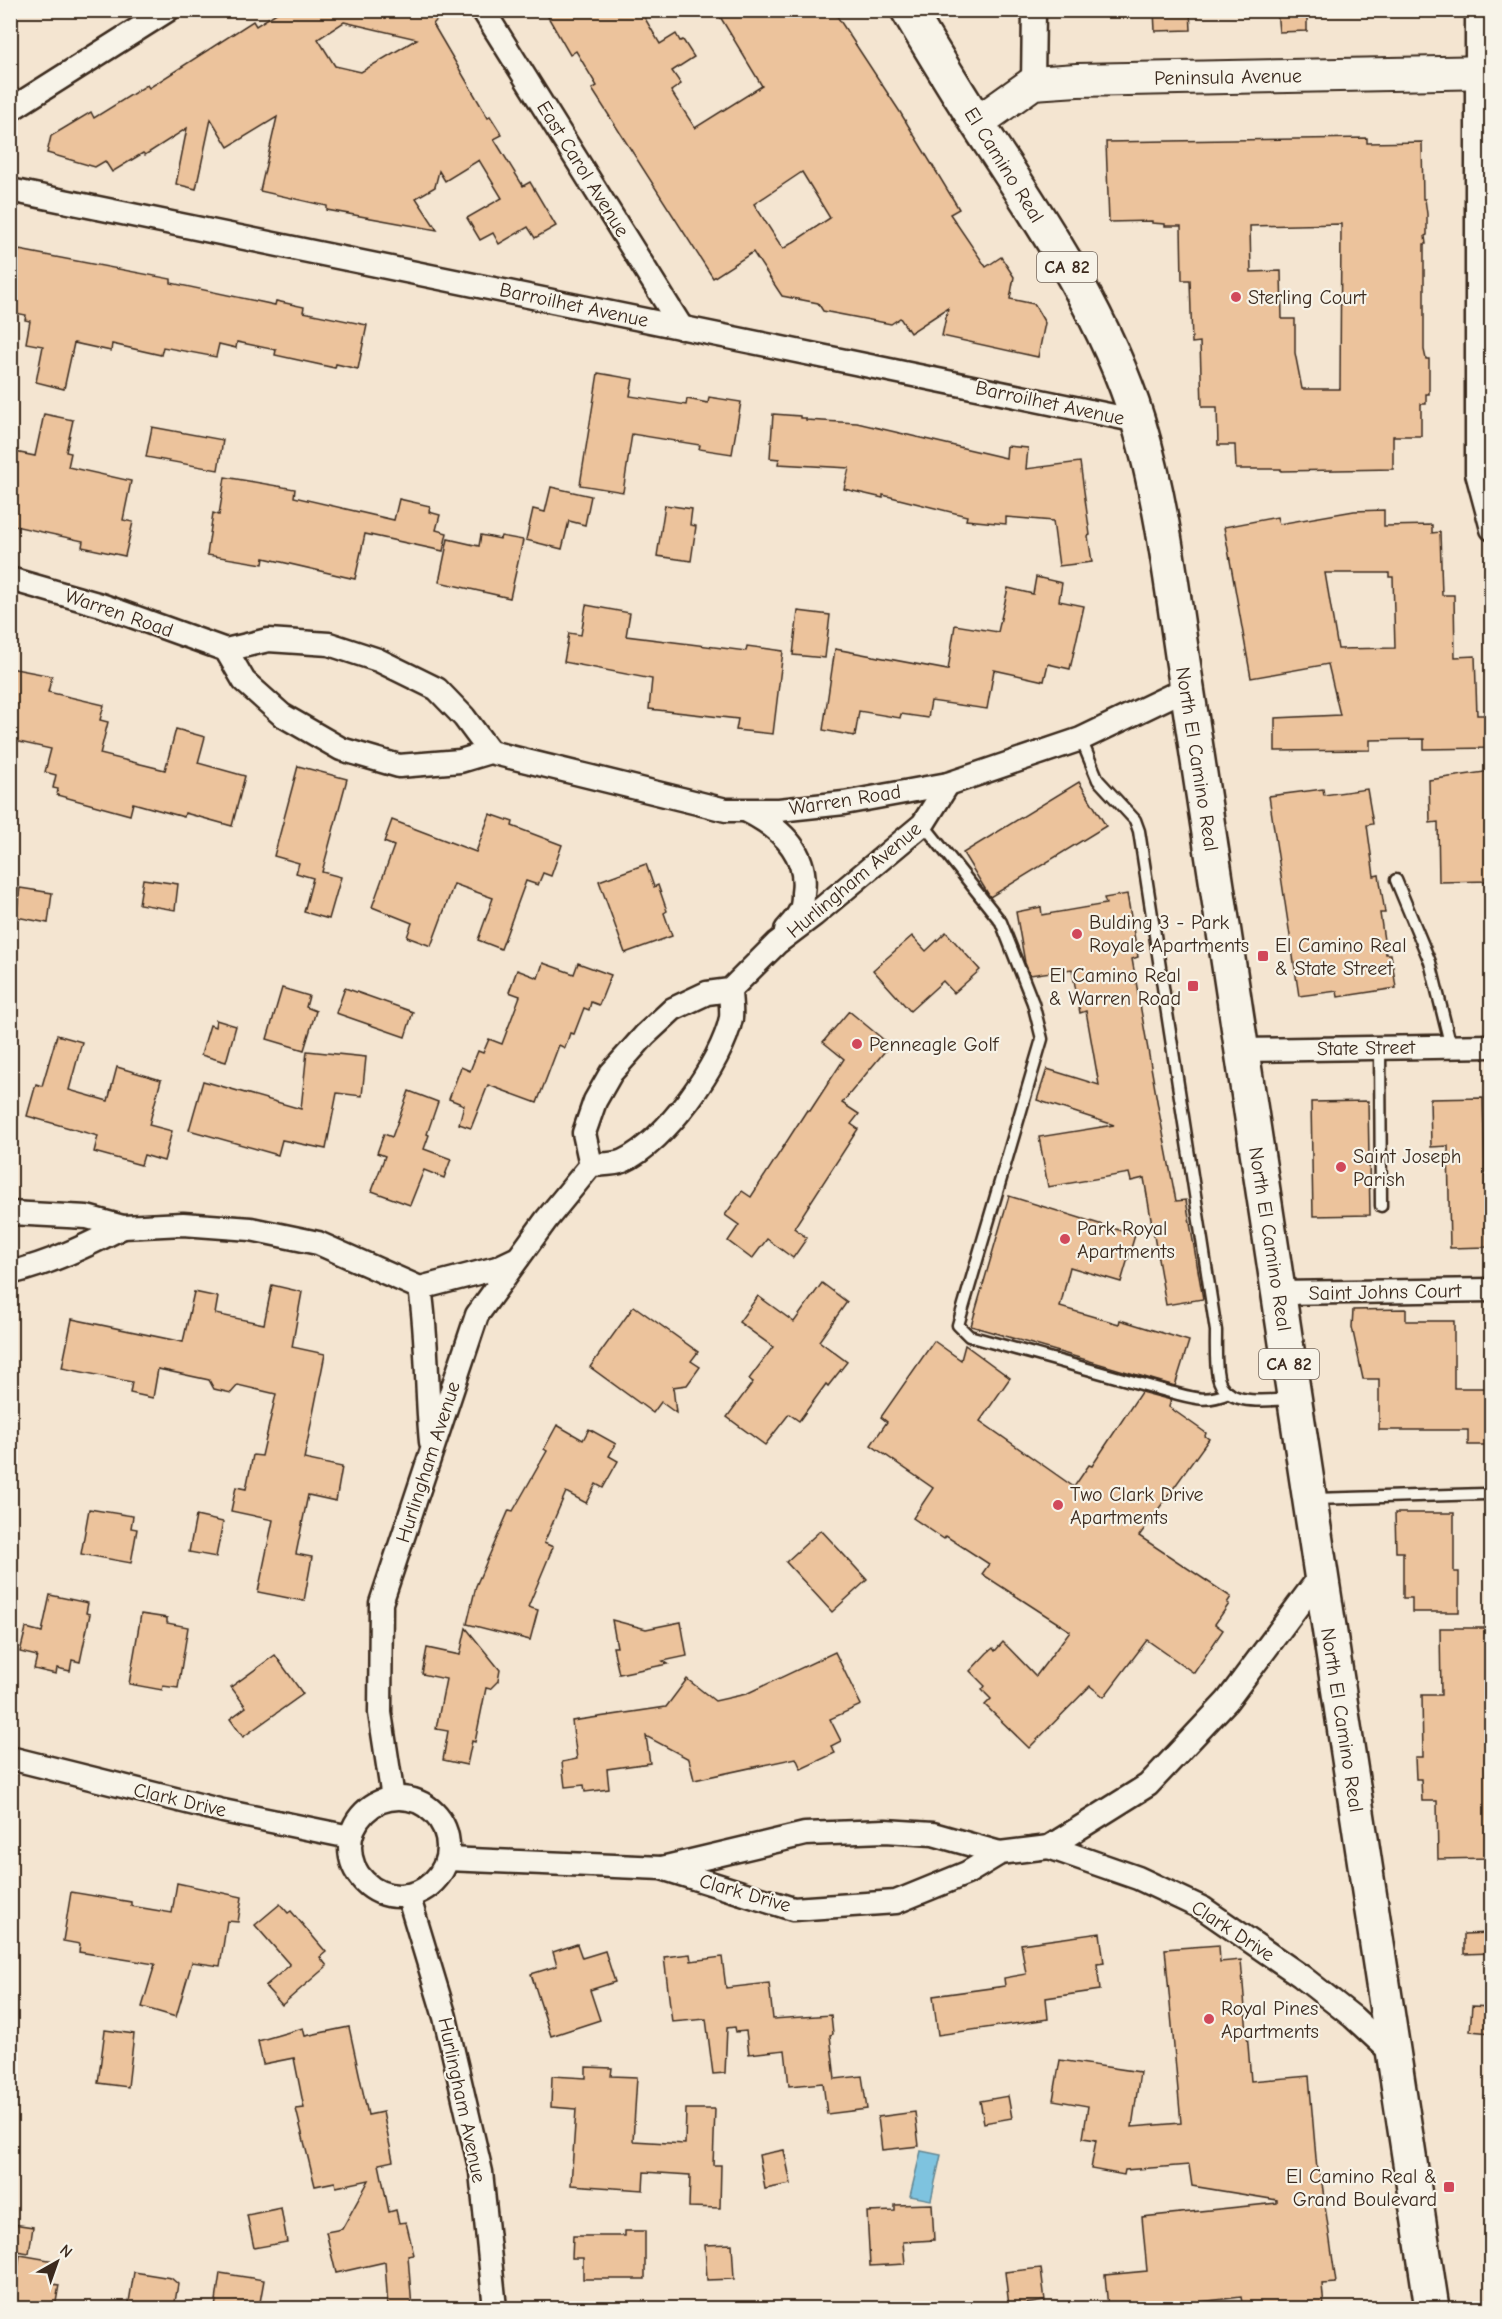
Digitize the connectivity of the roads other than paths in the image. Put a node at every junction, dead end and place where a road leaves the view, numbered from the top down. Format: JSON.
{"nodes":[{"id":1,"x":168,"y":10,"type":"edge"},
{"id":2,"x":483,"y":10,"type":"edge"},
{"id":3,"x":908,"y":10,"type":"edge"},
{"id":4,"x":1034,"y":10,"type":"edge"},
{"id":5,"x":1477,"y":10,"type":"edge"},
{"id":6,"x":1485,"y":72,"type":"edge"},
{"id":7,"x":1033,"y":83,"type":"junction"},
{"id":8,"x":10,"y":110,"type":"edge"},
{"id":9,"x":977,"y":123,"type":"junction"},
{"id":10,"x":10,"y":190,"type":"edge"},
{"id":11,"x":682,"y":328,"type":"junction"},
{"id":12,"x":1138,"y":421,"type":"junction"},
{"id":13,"x":1491,"y":529,"type":"edge"},
{"id":14,"x":10,"y":579,"type":"edge"},
{"id":15,"x":226,"y":650,"type":"junction"},
{"id":16,"x":1187,"y":688,"type":"junction"},
{"id":17,"x":1081,"y":739,"type":"junction"},
{"id":18,"x":490,"y":752,"type":"junction"},
{"id":19,"x":948,"y":784,"type":"junction"},
{"id":20,"x":745,"y":810,"type":"junction"},
{"id":21,"x":923,"y":824,"type":"junction"},
{"id":22,"x":1396,"y":880,"type":"dead end"},
{"id":23,"x":777,"y":943,"type":"junction"},
{"id":24,"x":730,"y":990,"type":"junction"},
{"id":25,"x":1491,"y":1046,"type":"edge"},
{"id":26,"x":1451,"y":1047,"type":"junction"},
{"id":27,"x":1380,"y":1048,"type":"junction"},
{"id":28,"x":1241,"y":1050,"type":"junction"},
{"id":29,"x":591,"y":1165,"type":"junction"},
{"id":30,"x":1381,"y":1206,"type":"dead end"},
{"id":31,"x":10,"y":1214,"type":"edge"},
{"id":32,"x":123,"y":1227,"type":"junction"},
{"id":33,"x":519,"y":1258,"type":"junction"},
{"id":34,"x":10,"y":1273,"type":"edge"},
{"id":35,"x":420,"y":1288,"type":"junction"},
{"id":36,"x":1491,"y":1290,"type":"edge"},
{"id":37,"x":1278,"y":1293,"type":"junction"},
{"id":38,"x":1229,"y":1393,"type":"junction"},
{"id":39,"x":1294,"y":1399,"type":"junction"},
{"id":40,"x":432,"y":1452,"type":"junction"},
{"id":41,"x":1485,"y":1494,"type":"dead end"},
{"id":42,"x":1309,"y":1499,"type":"junction"},
{"id":43,"x":1321,"y":1575,"type":"junction"},
{"id":44,"x":10,"y":1758,"type":"edge"},
{"id":45,"x":393,"y":1798,"type":"junction"},
{"id":46,"x":350,"y":1837,"type":"junction"},
{"id":47,"x":1049,"y":1847,"type":"junction"},
{"id":48,"x":999,"y":1854,"type":"junction"},
{"id":49,"x":447,"y":1859,"type":"junction"},
{"id":50,"x":662,"y":1868,"type":"junction"},
{"id":51,"x":408,"y":1895,"type":"junction"},
{"id":52,"x":1393,"y":2054,"type":"junction"},
{"id":53,"x":495,"y":2308,"type":"edge"},
{"id":54,"x":1432,"y":2308,"type":"edge"}],
"edges":[{"from":1,"to":8,"type":"street"},
{"from":2,"to":11,"type":"street","name":"East Carol Avenue"},
{"from":3,"to":9,"type":"main road","name":"El Camino Real","number":"CA 82"},
{"from":4,"to":7,"type":"street"},
{"from":5,"to":6,"type":"street"},
{"from":6,"to":7,"type":"main road","name":"Peninsula Avenue"},
{"from":6,"to":13,"type":"street"},
{"from":7,"to":9,"type":"main road"},
{"from":9,"to":12,"type":"main road","name":"El Camino Real","number":"CA 82"},
{"from":10,"to":11,"type":"street","name":"Barroilhet Avenue"},
{"from":11,"to":12,"type":"street","name":"Barroilhet Avenue"},
{"from":12,"to":16,"type":"main road","name":"North El Camino Real","number":"CA 82"},
{"from":14,"to":15,"type":"street","name":"Warren Road"},
{"from":15,"to":18,"type":"street"},
{"from":15,"to":18,"type":"street"},
{"from":16,"to":17,"type":"street","name":"Warren Road"},
{"from":16,"to":28,"type":"main road","name":"North El Camino Real","number":"CA 82"},
{"from":17,"to":19,"type":"street","name":"Warren Road"},
{"from":17,"to":38,"type":"lane"},
{"from":18,"to":20,"type":"street","name":"Warren Road"},
{"from":19,"to":20,"type":"street","name":"Warren Road"},
{"from":19,"to":21,"type":"street","name":"Hurlingham Avenue"},
{"from":20,"to":23,"type":"street","name":"Hurlingham Avenue"},
{"from":21,"to":23,"type":"street","name":"Hurlingham Avenue"},
{"from":21,"to":38,"type":"lane"},
{"from":22,"to":26,"type":"lane"},
{"from":23,"to":24,"type":"street","name":"Hurlingham Avenue"},
{"from":24,"to":29,"type":"street"},
{"from":24,"to":29,"type":"street"},
{"from":25,"to":26,"type":"street","name":"State Street"},
{"from":26,"to":27,"type":"street","name":"State Street"},
{"from":27,"to":28,"type":"street","name":"State Street"},
{"from":27,"to":30,"type":"lane"},
{"from":28,"to":37,"type":"main road","name":"North El Camino Real","number":"CA 82"},
{"from":29,"to":33,"type":"street","name":"Hurlingham Avenue"},
{"from":31,"to":32,"type":"street"},
{"from":32,"to":34,"type":"street"},
{"from":32,"to":35,"type":"street"},
{"from":33,"to":35,"type":"street"},
{"from":33,"to":40,"type":"street","name":"Hurlingham Avenue"},
{"from":35,"to":40,"type":"street"},
{"from":36,"to":37,"type":"street","name":"Saint Johns Court"},
{"from":37,"to":39,"type":"main road","name":"North El Camino Real","number":"CA 82"},
{"from":38,"to":39,"type":"lane"},
{"from":39,"to":42,"type":"main road","name":"North El Camino Real","number":"CA 82"},
{"from":40,"to":45,"type":"street","name":"Hurlingham Avenue"},
{"from":41,"to":42,"type":"lane"},
{"from":42,"to":43,"type":"main road","name":"North El Camino Real","number":"CA 82"},
{"from":43,"to":47,"type":"street","name":"Clark Drive"},
{"from":43,"to":52,"type":"main road","name":"North El Camino Real","number":"CA 82"},
{"from":44,"to":46,"type":"street","name":"Clark Drive"},
{"from":45,"to":46,"type":"street"},
{"from":45,"to":49,"type":"street"},
{"from":46,"to":51,"type":"street"},
{"from":47,"to":48,"type":"street","name":"Clark Drive"},
{"from":47,"to":52,"type":"street","name":"Clark Drive"},
{"from":48,"to":50,"type":"street","name":"Clark Drive"},
{"from":48,"to":50,"type":"street","name":"Clark Drive"},
{"from":49,"to":50,"type":"street","name":"Clark Drive"},
{"from":49,"to":51,"type":"street"},
{"from":51,"to":53,"type":"street","name":"Hurlingham Avenue"},
{"from":52,"to":54,"type":"main road","name":"North El Camino Real","number":"CA 82"}]}
